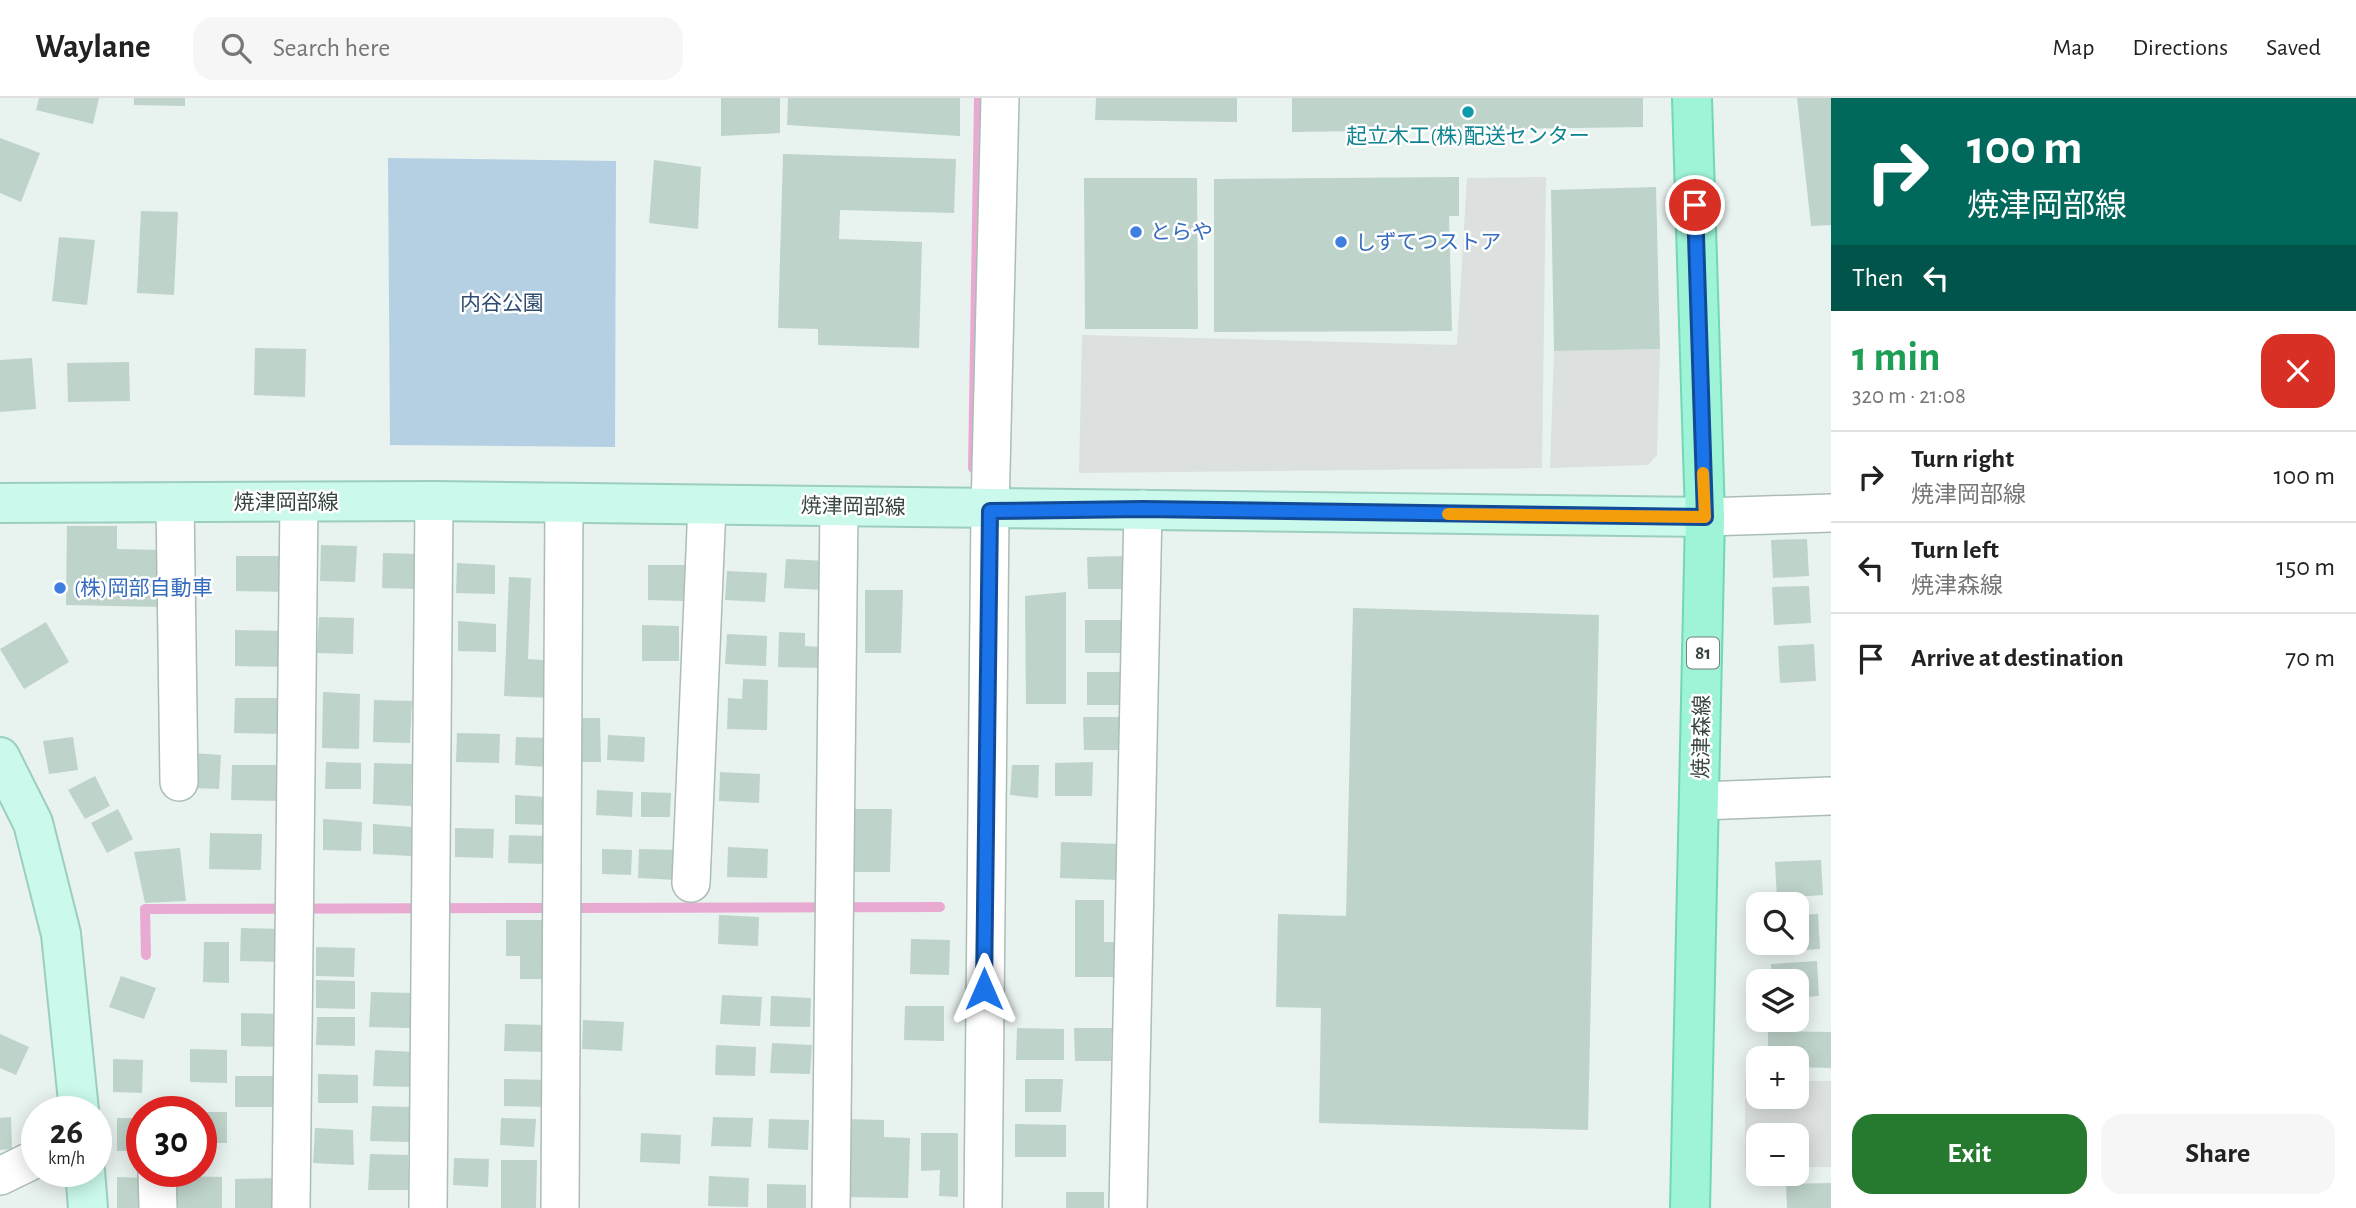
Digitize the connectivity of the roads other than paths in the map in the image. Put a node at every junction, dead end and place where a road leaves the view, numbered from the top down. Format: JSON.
{"nodes":[{"id":1,"x":1000,"y":98,"type":"edge"},
{"id":2,"x":1692,"y":98,"type":"edge"},
{"id":3,"x":434,"y":501,"type":"junction"},
{"id":4,"x":175,"y":502,"type":"junction"},
{"id":5,"x":299,"y":502,"type":"junction"},
{"id":6,"x":0,"y":503,"type":"edge"},
{"id":7,"x":564,"y":504,"type":"junction"},
{"id":8,"x":707,"y":505,"type":"junction"},
{"id":9,"x":839,"y":506,"type":"junction"},
{"id":10,"x":1143,"y":509,"type":"junction"},
{"id":11,"x":990,"y":511,"type":"junction"},
{"id":12,"x":1831,"y":513,"type":"edge"},
{"id":13,"x":1705,"y":517,"type":"junction"},
{"id":14,"x":0,"y":757,"type":"edge"},
{"id":15,"x":179,"y":782,"type":"dead end"},
{"id":16,"x":1831,"y":796,"type":"edge"},
{"id":17,"x":1701,"y":801,"type":"junction"},
{"id":18,"x":691,"y":883,"type":"dead end"},
{"id":19,"x":78,"y":1096,"type":"edge"},
{"id":20,"x":21,"y":1166,"type":"edge"},
{"id":21,"x":0,"y":1176,"type":"edge"},
{"id":22,"x":86,"y":1187,"type":"edge"},
{"id":23,"x":157,"y":1187,"type":"edge"},
{"id":24,"x":88,"y":1208,"type":"edge"},
{"id":25,"x":158,"y":1208,"type":"edge"},
{"id":26,"x":291,"y":1208,"type":"edge"},
{"id":27,"x":428,"y":1208,"type":"edge"},
{"id":28,"x":560,"y":1208,"type":"edge"},
{"id":29,"x":831,"y":1208,"type":"edge"},
{"id":30,"x":984,"y":1208,"type":"edge"},
{"id":31,"x":1128,"y":1208,"type":"edge"},
{"id":32,"x":1690,"y":1208,"type":"edge"}],
"edges":[{"from":1,"to":11,"type":"street"},
{"from":2,"to":13,"type":"main road","name":"焼津森線","number":"81"},
{"from":3,"to":5,"type":"main road","name":"焼津岡部線"},
{"from":3,"to":7,"type":"main road","name":"焼津岡部線"},
{"from":3,"to":27,"type":"street"},
{"from":4,"to":5,"type":"main road","name":"焼津岡部線"},
{"from":4,"to":6,"type":"main road","name":"焼津岡部線"},
{"from":4,"to":15,"type":"street"},
{"from":5,"to":26,"type":"street"},
{"from":7,"to":8,"type":"main road","name":"焼津岡部線"},
{"from":7,"to":28,"type":"street"},
{"from":8,"to":9,"type":"main road","name":"焼津岡部線"},
{"from":8,"to":18,"type":"street"},
{"from":9,"to":11,"type":"main road","name":"焼津岡部線"},
{"from":9,"to":29,"type":"street"},
{"from":10,"to":11,"type":"main road","name":"焼津岡部線"},
{"from":10,"to":13,"type":"main road","name":"焼津岡部線"},
{"from":10,"to":31,"type":"street"},
{"from":11,"to":30,"type":"street"},
{"from":12,"to":13,"type":"street"},
{"from":13,"to":17,"type":"main road","name":"焼津森線","number":"81"},
{"from":14,"to":19,"type":"main road"},
{"from":16,"to":17,"type":"street"},
{"from":17,"to":32,"type":"main road","name":"焼津森線","number":"81"},
{"from":20,"to":21,"type":"street"},
{"from":22,"to":24,"type":"main road"},
{"from":23,"to":25,"type":"street"}]}
